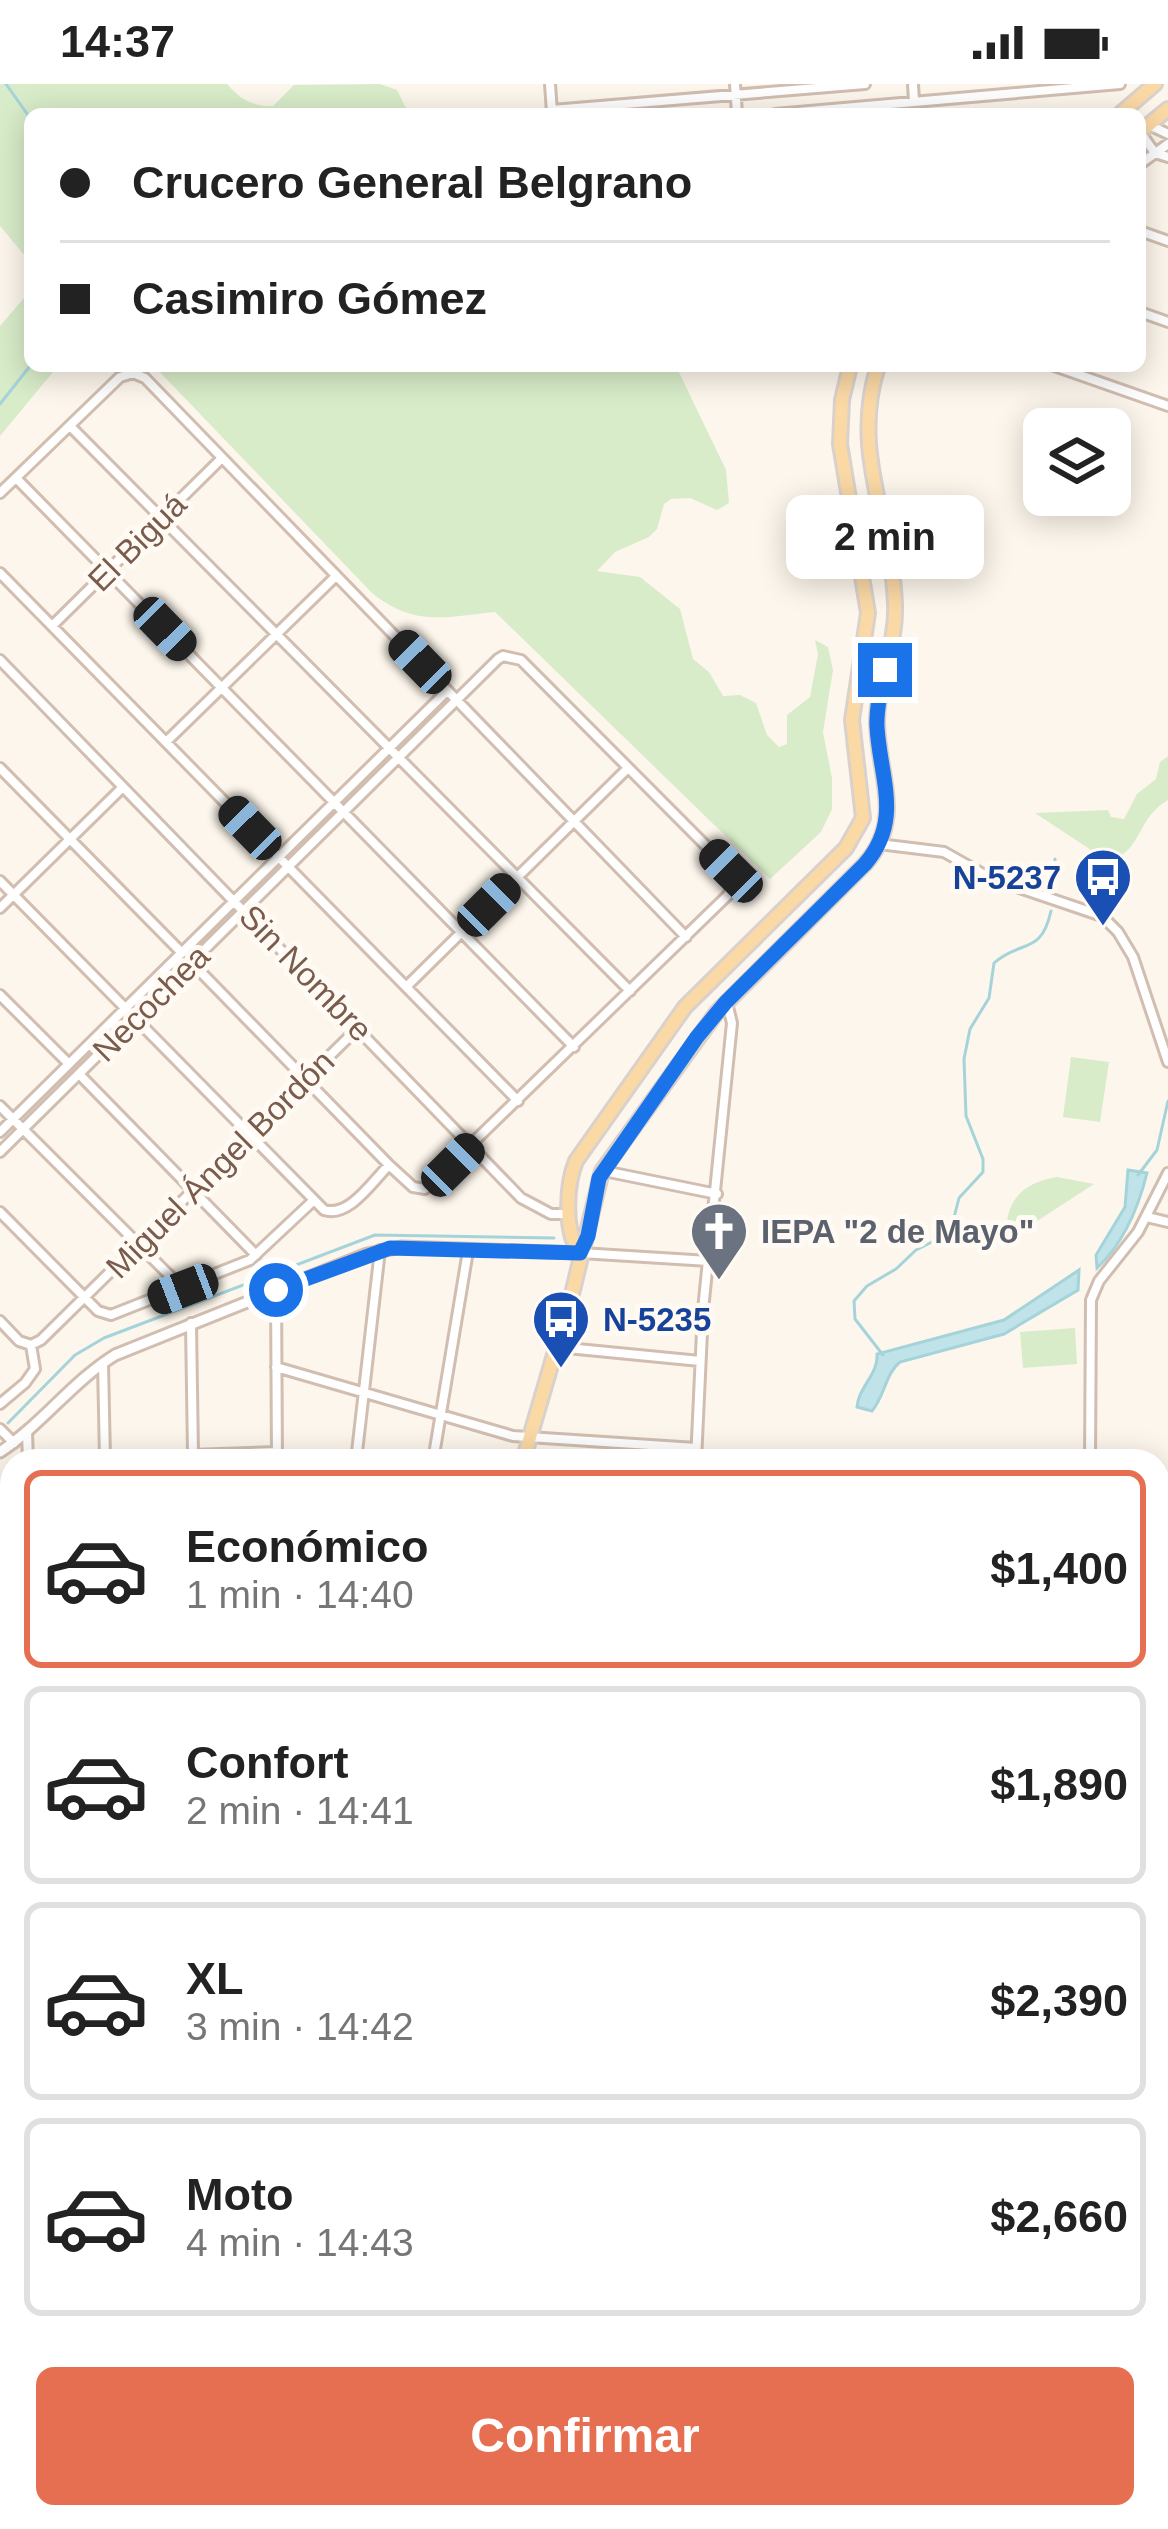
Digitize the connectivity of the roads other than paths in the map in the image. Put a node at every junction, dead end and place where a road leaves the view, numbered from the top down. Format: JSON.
{"nodes":[{"id":1,"x":865,"y":84,"type":"edge"},
{"id":2,"x":913,"y":84,"type":"edge"},
{"id":3,"x":1118,"y":84,"type":"edge"},
{"id":4,"x":1155,"y":84,"type":"edge"},
{"id":5,"x":735,"y":89,"type":"edge"},
{"id":6,"x":914,"y":103,"type":"junction"},
{"id":7,"x":584,"y":108,"type":"edge"},
{"id":8,"x":851,"y":108,"type":"edge"},
{"id":9,"x":1127,"y":108,"type":"edge"},
{"id":10,"x":1146,"y":130,"type":"edge"},
{"id":11,"x":1168,"y":144,"type":"edge"},
{"id":12,"x":1155,"y":153,"type":"junction"},
{"id":13,"x":1168,"y":157,"type":"edge"},
{"id":14,"x":1146,"y":160,"type":"edge"},
{"id":15,"x":849,"y":372,"type":"edge"},
{"id":16,"x":876,"y":372,"type":"edge"},
{"id":17,"x":1071,"y":372,"type":"edge"},
{"id":18,"x":1168,"y":406,"type":"edge"},
{"id":19,"x":70,"y":426,"type":"junction"},
{"id":20,"x":222,"y":458,"type":"junction"},
{"id":21,"x":16,"y":478,"type":"junction"},
{"id":22,"x":0,"y":494,"type":"edge"},
{"id":23,"x":161,"y":518,"type":"junction"},
{"id":24,"x":107,"y":571,"type":"junction"},
{"id":25,"x":0,"y":573,"type":"edge"},
{"id":26,"x":336,"y":575,"type":"junction"},
{"id":27,"x":52,"y":626,"type":"junction"},
{"id":28,"x":276,"y":634,"type":"junction"},
{"id":29,"x":0,"y":660,"type":"edge"},
{"id":30,"x":10,"y":671,"type":"junction"},
{"id":31,"x":0,"y":682,"type":"edge"},
{"id":32,"x":222,"y":688,"type":"junction"},
{"id":33,"x":448,"y":691,"type":"junction"},
{"id":34,"x":457,"y":701,"type":"junction"},
{"id":35,"x":166,"y":742,"type":"junction"},
{"id":36,"x":389,"y":748,"type":"junction"},
{"id":37,"x":855,"y":754,"type":"junction"},
{"id":38,"x":881,"y":754,"type":"junction"},
{"id":39,"x":399,"y":758,"type":"junction"},
{"id":40,"x":0,"y":768,"type":"edge"},
{"id":41,"x":628,"y":768,"type":"junction"},
{"id":42,"x":123,"y":786,"type":"junction"},
{"id":43,"x":334,"y":802,"type":"junction"},
{"id":44,"x":344,"y":812,"type":"junction"},
{"id":45,"x":574,"y":821,"type":"junction"},
{"id":46,"x":70,"y":839,"type":"junction"},
{"id":47,"x":879,"y":844,"type":"junction"},
{"id":48,"x":279,"y":857,"type":"junction"},
{"id":49,"x":289,"y":867,"type":"junction"},
{"id":50,"x":517,"y":878,"type":"junction"},
{"id":51,"x":0,"y":881,"type":"edge"},
{"id":52,"x":13,"y":895,"type":"junction"},
{"id":53,"x":235,"y":901,"type":"junction"},
{"id":54,"x":0,"y":908,"type":"edge"},
{"id":55,"x":245,"y":910,"type":"junction"},
{"id":56,"x":462,"y":932,"type":"junction"},
{"id":57,"x":686,"y":937,"type":"junction"},
{"id":58,"x":182,"y":953,"type":"junction"},
{"id":59,"x":191,"y":963,"type":"junction"},
{"id":60,"x":706,"y":985,"type":"junction"},
{"id":61,"x":406,"y":987,"type":"junction"},
{"id":62,"x":630,"y":992,"type":"junction"},
{"id":63,"x":0,"y":994,"type":"edge"},
{"id":64,"x":726,"y":1002,"type":"junction"},
{"id":65,"x":125,"y":1009,"type":"junction"},
{"id":66,"x":135,"y":1018,"type":"junction"},
{"id":67,"x":359,"y":1027,"type":"junction"},
{"id":68,"x":574,"y":1047,"type":"junction"},
{"id":69,"x":1168,"y":1062,"type":"edge"},
{"id":70,"x":69,"y":1064,"type":"junction"},
{"id":71,"x":79,"y":1074,"type":"junction"},
{"id":72,"x":306,"y":1080,"type":"junction"},
{"id":73,"x":518,"y":1101,"type":"junction"},
{"id":74,"x":0,"y":1106,"type":"edge"},
{"id":75,"x":13,"y":1119,"type":"junction"},
{"id":76,"x":23,"y":1129,"type":"junction"},
{"id":77,"x":0,"y":1132,"type":"edge"},
{"id":78,"x":250,"y":1135,"type":"junction"},
{"id":79,"x":473,"y":1145,"type":"junction"},
{"id":80,"x":0,"y":1152,"type":"edge"},
{"id":81,"x":389,"y":1165,"type":"junction"},
{"id":82,"x":602,"y":1171,"type":"junction"},
{"id":83,"x":1168,"y":1173,"type":"edge"},
{"id":84,"x":194,"y":1191,"type":"junction"},
{"id":85,"x":717,"y":1193,"type":"junction"},
{"id":86,"x":314,"y":1200,"type":"junction"},
{"id":87,"x":0,"y":1212,"type":"edge"},
{"id":88,"x":570,"y":1214,"type":"junction"},
{"id":89,"x":1147,"y":1216,"type":"junction"},
{"id":90,"x":1168,"y":1222,"type":"edge"},
{"id":91,"x":139,"y":1245,"type":"junction"},
{"id":92,"x":380,"y":1250,"type":"junction"},
{"id":93,"x":468,"y":1251,"type":"junction"},
{"id":94,"x":580,"y":1253,"type":"junction"},
{"id":95,"x":256,"y":1255,"type":"junction"},
{"id":96,"x":709,"y":1261,"type":"junction"},
{"id":97,"x":183,"y":1289,"type":"junction"},
{"id":98,"x":276,"y":1290,"type":"junction"},
{"id":99,"x":84,"y":1298,"type":"junction"},
{"id":100,"x":0,"y":1321,"type":"edge"},
{"id":101,"x":191,"y":1322,"type":"junction"},
{"id":102,"x":31,"y":1345,"type":"junction"},
{"id":103,"x":556,"y":1347,"type":"junction"},
{"id":104,"x":700,"y":1361,"type":"junction"},
{"id":105,"x":103,"y":1363,"type":"junction"},
{"id":106,"x":276,"y":1367,"type":"junction"},
{"id":107,"x":364,"y":1391,"type":"junction"},
{"id":108,"x":0,"y":1404,"type":"edge"},
{"id":109,"x":440,"y":1415,"type":"junction"},
{"id":110,"x":0,"y":1429,"type":"edge"},
{"id":111,"x":27,"y":1432,"type":"junction"},
{"id":112,"x":530,"y":1438,"type":"junction"},
{"id":113,"x":14,"y":1443,"type":"junction"},
{"id":114,"x":697,"y":1448,"type":"joint"},
{"id":115,"x":5,"y":1449,"type":"edge"},
{"id":116,"x":28,"y":1449,"type":"edge"},
{"id":117,"x":105,"y":1449,"type":"edge"},
{"id":118,"x":193,"y":1449,"type":"edge"},
{"id":119,"x":277,"y":1449,"type":"edge"},
{"id":120,"x":357,"y":1449,"type":"edge"},
{"id":121,"x":435,"y":1449,"type":"edge"},
{"id":122,"x":527,"y":1449,"type":"edge"},
{"id":123,"x":1090,"y":1449,"type":"edge"}],
"edges":[{"from":1,"to":5,"type":"street"},
{"from":2,"to":6,"type":"street"},
{"from":3,"to":6,"type":"street"},
{"from":4,"to":9,"type":"main road"},
{"from":5,"to":7,"type":"street"},
{"from":6,"to":8,"type":"street"},
{"from":10,"to":12,"type":"street"},
{"from":11,"to":12,"type":"street"},
{"from":12,"to":13,"type":"street"},
{"from":12,"to":14,"type":"street"},
{"from":15,"to":37,"type":"main road"},
{"from":16,"to":38,"type":"main road"},
{"from":17,"to":18,"type":"street"},
{"from":19,"to":20,"type":"street"},
{"from":19,"to":21,"type":"street"},
{"from":19,"to":23,"type":"street"},
{"from":20,"to":23,"type":"street","name":"El Biguá"},
{"from":20,"to":26,"type":"street"},
{"from":21,"to":22,"type":"street"},
{"from":21,"to":24,"type":"street"},
{"from":23,"to":24,"type":"street","name":"El Biguá"},
{"from":23,"to":28,"type":"street"},
{"from":24,"to":27,"type":"street","name":"El Biguá"},
{"from":24,"to":32,"type":"street"},
{"from":25,"to":27,"type":"street","name":"Sin Nombre"},
{"from":26,"to":28,"type":"street"},
{"from":26,"to":33,"type":"street"},
{"from":27,"to":35,"type":"street","name":"Sin Nombre"},
{"from":28,"to":32,"type":"street"},
{"from":28,"to":36,"type":"street"},
{"from":29,"to":30,"type":"street","name":"Sin Nombre"},
{"from":30,"to":31,"type":"street"},
{"from":30,"to":42,"type":"street","name":"Sin Nombre"},
{"from":32,"to":35,"type":"street"},
{"from":32,"to":43,"type":"street"},
{"from":33,"to":34,"type":"street"},
{"from":33,"to":36,"type":"street","name":"Necochea"},
{"from":34,"to":39,"type":"street","name":"Necochea"},
{"from":34,"to":41,"type":"street","name":"Necochea"},
{"from":34,"to":45,"type":"street"},
{"from":35,"to":48,"type":"street","name":"Sin Nombre"},
{"from":36,"to":39,"type":"street"},
{"from":36,"to":43,"type":"street","name":"Necochea"},
{"from":37,"to":38,"type":"main road"},
{"from":37,"to":60,"type":"main road"},
{"from":38,"to":47,"type":"main road"},
{"from":39,"to":44,"type":"street","name":"Necochea"},
{"from":39,"to":50,"type":"street"},
{"from":40,"to":46,"type":"street"},
{"from":41,"to":45,"type":"street"},
{"from":41,"to":57,"type":"street"},
{"from":42,"to":46,"type":"street"},
{"from":42,"to":53,"type":"street","name":"Sin Nombre"},
{"from":43,"to":44,"type":"street"},
{"from":43,"to":48,"type":"street","name":"Necochea"},
{"from":44,"to":49,"type":"street","name":"Necochea"},
{"from":44,"to":56,"type":"street"},
{"from":45,"to":50,"type":"street"},
{"from":45,"to":57,"type":"street"},
{"from":46,"to":52,"type":"street"},
{"from":46,"to":58,"type":"street"},
{"from":47,"to":64,"type":"main road"},
{"from":47,"to":69,"type":"street"},
{"from":48,"to":49,"type":"street","name":"Sin Nombre"},
{"from":48,"to":53,"type":"street","name":"Necochea"},
{"from":49,"to":55,"type":"street","name":"Necochea"},
{"from":49,"to":61,"type":"street","name":"Sin Nombre"},
{"from":50,"to":56,"type":"street"},
{"from":50,"to":62,"type":"street"},
{"from":51,"to":52,"type":"street"},
{"from":52,"to":54,"type":"street"},
{"from":52,"to":65,"type":"street"},
{"from":53,"to":55,"type":"street","name":"Sin Nombre"},
{"from":53,"to":58,"type":"street","name":"Necochea"},
{"from":55,"to":59,"type":"street","name":"Necochea"},
{"from":55,"to":67,"type":"street","name":"Sin Nombre"},
{"from":56,"to":61,"type":"street"},
{"from":56,"to":68,"type":"street"},
{"from":57,"to":62,"type":"street"},
{"from":58,"to":65,"type":"street","name":"Necochea"},
{"from":59,"to":66,"type":"street","name":"Necochea"},
{"from":59,"to":72,"type":"street"},
{"from":60,"to":64,"type":"main road"},
{"from":60,"to":88,"type":"main road"},
{"from":61,"to":73,"type":"street","name":"Sin Nombre"},
{"from":62,"to":68,"type":"street"},
{"from":63,"to":70,"type":"street"},
{"from":64,"to":82,"type":"main road"},
{"from":64,"to":85,"type":"street"},
{"from":65,"to":66,"type":"street"},
{"from":65,"to":70,"type":"street","name":"Necochea"},
{"from":66,"to":71,"type":"street","name":"Necochea"},
{"from":66,"to":78,"type":"street"},
{"from":67,"to":72,"type":"street","name":"Miguel Ángel Bordón"},
{"from":67,"to":79,"type":"street","name":"Sin Nombre"},
{"from":68,"to":73,"type":"street"},
{"from":70,"to":75,"type":"street","name":"Necochea"},
{"from":71,"to":76,"type":"street","name":"Necochea"},
{"from":71,"to":84,"type":"street"},
{"from":72,"to":78,"type":"street","name":"Miguel Ángel Bordón"},
{"from":72,"to":81,"type":"street"},
{"from":73,"to":79,"type":"street"},
{"from":74,"to":75,"type":"street"},
{"from":75,"to":76,"type":"street"},
{"from":75,"to":77,"type":"street","name":"Necochea"},
{"from":76,"to":80,"type":"street","name":"Necochea"},
{"from":76,"to":91,"type":"street"},
{"from":78,"to":84,"type":"street","name":"Miguel Ángel Bordón"},
{"from":78,"to":86,"type":"street"},
{"from":79,"to":81,"type":"street"},
{"from":79,"to":88,"type":"street","name":"Sin Nombre"},
{"from":81,"to":86,"type":"street"},
{"from":82,"to":85,"type":"street"},
{"from":82,"to":94,"type":"main road"},
{"from":83,"to":89,"type":"street"},
{"from":84,"to":91,"type":"street","name":"Miguel Ángel Bordón"},
{"from":84,"to":95,"type":"street"},
{"from":85,"to":96,"type":"street"},
{"from":86,"to":95,"type":"street"},
{"from":87,"to":99,"type":"street"},
{"from":88,"to":94,"type":"main road"},
{"from":89,"to":90,"type":"street"},
{"from":89,"to":123,"type":"street"},
{"from":91,"to":97,"type":"street"},
{"from":91,"to":99,"type":"street","name":"Miguel Ángel Bordón"},
{"from":92,"to":93,"type":"street"},
{"from":92,"to":98,"type":"street"},
{"from":92,"to":107,"type":"street"},
{"from":93,"to":94,"type":"street"},
{"from":93,"to":109,"type":"street"},
{"from":94,"to":96,"type":"street"},
{"from":94,"to":103,"type":"main road"},
{"from":95,"to":97,"type":"street"},
{"from":96,"to":104,"type":"street"},
{"from":97,"to":99,"type":"street"},
{"from":98,"to":101,"type":"street"},
{"from":98,"to":106,"type":"street"},
{"from":99,"to":102,"type":"street","name":"Miguel Ángel Bordón"},
{"from":100,"to":102,"type":"street"},
{"from":101,"to":105,"type":"street"},
{"from":101,"to":118,"type":"street"},
{"from":102,"to":108,"type":"street","name":"Miguel Ángel Bordón"},
{"from":103,"to":104,"type":"street"},
{"from":103,"to":112,"type":"main road"},
{"from":104,"to":114,"type":"street"},
{"from":105,"to":111,"type":"street"},
{"from":105,"to":117,"type":"street"},
{"from":106,"to":107,"type":"street"},
{"from":106,"to":119,"type":"street"},
{"from":107,"to":109,"type":"street"},
{"from":107,"to":120,"type":"street"},
{"from":109,"to":112,"type":"street"},
{"from":109,"to":121,"type":"street"},
{"from":110,"to":113,"type":"street"},
{"from":111,"to":113,"type":"street"},
{"from":111,"to":116,"type":"street"},
{"from":112,"to":114,"type":"street"},
{"from":112,"to":122,"type":"main road"},
{"from":113,"to":115,"type":"street"}]}
